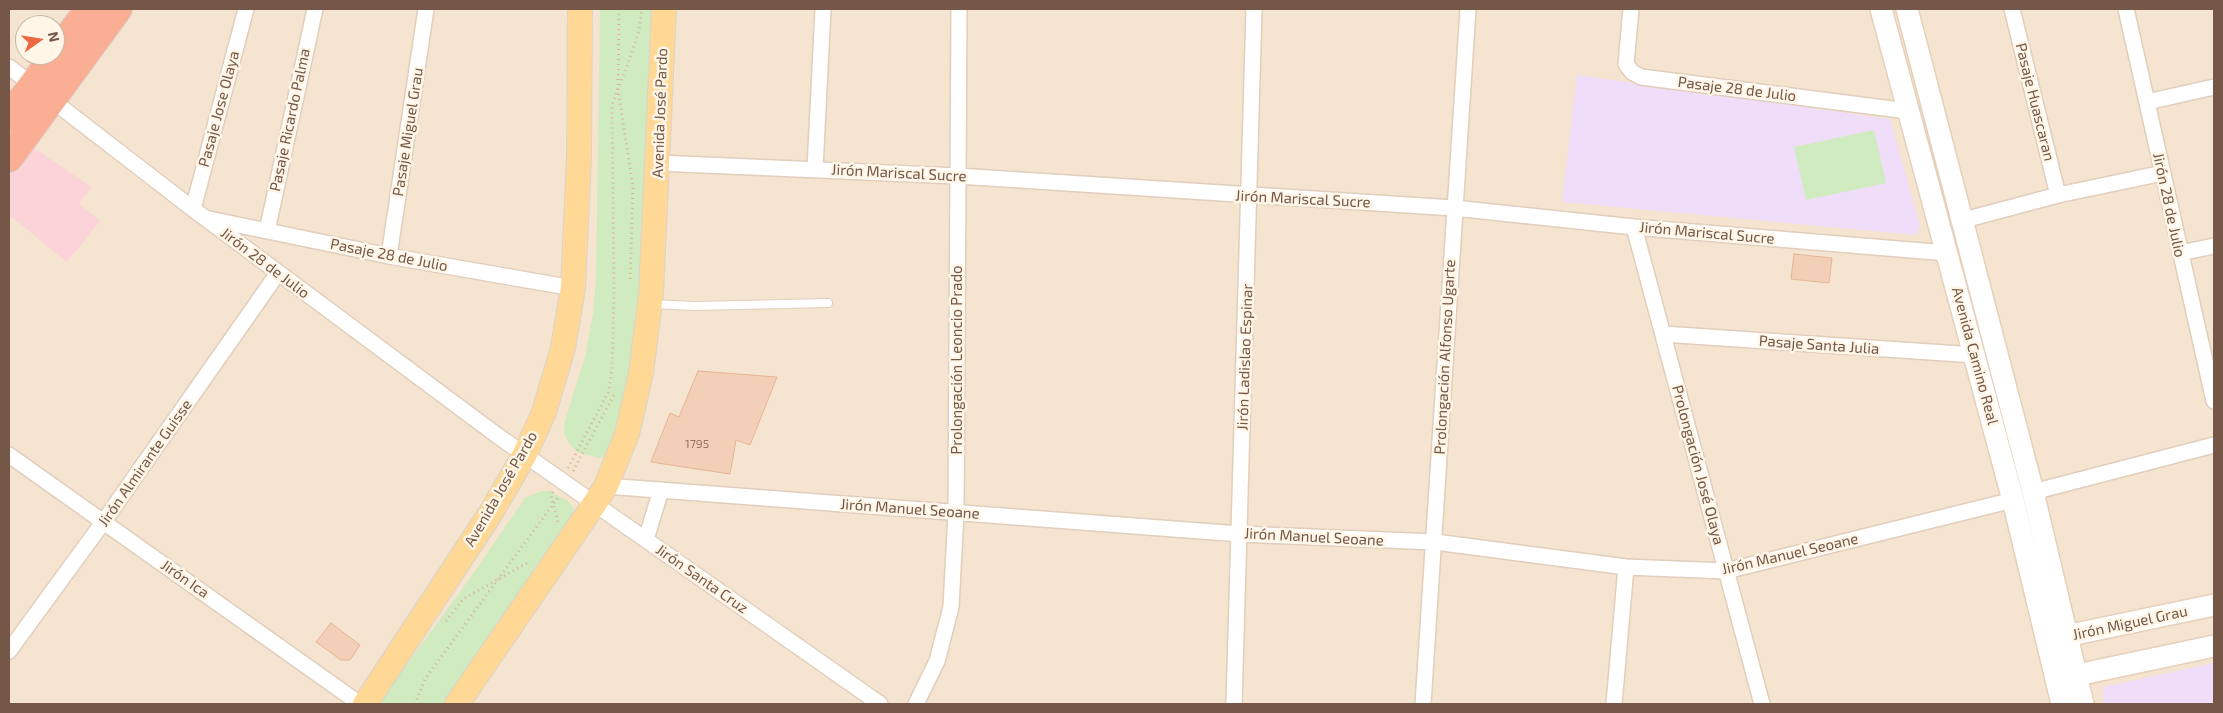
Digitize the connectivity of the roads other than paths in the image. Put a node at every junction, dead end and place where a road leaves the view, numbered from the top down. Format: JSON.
{"nodes":[{"id":1,"x":118,"y":9,"type":"edge"},
{"id":2,"x":246,"y":9,"type":"edge"},
{"id":3,"x":426,"y":9,"type":"edge"},
{"id":4,"x":580,"y":9,"type":"edge"},
{"id":5,"x":664,"y":9,"type":"edge"},
{"id":6,"x":823,"y":9,"type":"edge"},
{"id":7,"x":959,"y":9,"type":"edge"},
{"id":8,"x":1254,"y":9,"type":"edge"},
{"id":9,"x":1468,"y":9,"type":"edge"},
{"id":10,"x":1630,"y":9,"type":"edge"},
{"id":11,"x":1881,"y":9,"type":"edge"},
{"id":12,"x":1907,"y":9,"type":"edge"},
{"id":13,"x":2012,"y":9,"type":"edge"},
{"id":14,"x":2126,"y":9,"type":"edge"},
{"id":15,"x":312,"y":10,"type":"edge"},
{"id":16,"x":85,"y":11,"type":"edge"},
{"id":17,"x":9,"y":66,"type":"edge"},
{"id":18,"x":2214,"y":87,"type":"edge"},
{"id":19,"x":42,"y":93,"type":"junction"},
{"id":20,"x":2147,"y":102,"type":"junction"},
{"id":21,"x":1908,"y":111,"type":"junction"},
{"id":22,"x":9,"y":117,"type":"edge"},
{"id":23,"x":9,"y":158,"type":"edge"},
{"id":24,"x":658,"y":163,"type":"junction"},
{"id":25,"x":815,"y":169,"type":"junction"},
{"id":26,"x":2163,"y":173,"type":"junction"},
{"id":27,"x":958,"y":176,"type":"junction"},
{"id":28,"x":2058,"y":195,"type":"junction"},
{"id":29,"x":1250,"y":196,"type":"junction"},
{"id":30,"x":193,"y":208,"type":"junction"},
{"id":31,"x":1454,"y":208,"type":"junction"},
{"id":32,"x":205,"y":218,"type":"junction"},
{"id":33,"x":1964,"y":220,"type":"junction"},
{"id":34,"x":1634,"y":227,"type":"junction"},
{"id":35,"x":266,"y":231,"type":"junction"},
{"id":36,"x":2214,"y":246,"type":"edge"},
{"id":37,"x":1947,"y":253,"type":"junction"},
{"id":38,"x":2180,"y":253,"type":"junction"},
{"id":39,"x":389,"y":256,"type":"junction"},
{"id":40,"x":278,"y":273,"type":"junction"},
{"id":41,"x":573,"y":288,"type":"junction"},
{"id":42,"x":828,"y":303,"type":"dead end"},
{"id":43,"x":650,"y":304,"type":"junction"},
{"id":44,"x":1663,"y":334,"type":"junction"},
{"id":45,"x":1975,"y":355,"type":"junction"},
{"id":46,"x":2214,"y":401,"type":"edge"},
{"id":47,"x":2214,"y":445,"type":"edge"},
{"id":48,"x":525,"y":454,"type":"junction"},
{"id":49,"x":9,"y":455,"type":"edge"},
{"id":50,"x":661,"y":490,"type":"junction"},
{"id":51,"x":2033,"y":492,"type":"junction"},
{"id":52,"x":600,"y":495,"type":"junction"},
{"id":53,"x":2013,"y":500,"type":"junction"},
{"id":54,"x":956,"y":513,"type":"junction"},
{"id":55,"x":104,"y":521,"type":"junction"},
{"id":56,"x":1240,"y":534,"type":"junction"},
{"id":57,"x":646,"y":539,"type":"junction"},
{"id":58,"x":1435,"y":542,"type":"junction"},
{"id":59,"x":1626,"y":567,"type":"junction"},
{"id":60,"x":1726,"y":571,"type":"junction"},
{"id":61,"x":2214,"y":605,"type":"edge"},
{"id":62,"x":2068,"y":636,"type":"junction"},
{"id":63,"x":2046,"y":640,"type":"junction"},
{"id":64,"x":2214,"y":646,"type":"edge"},
{"id":65,"x":9,"y":651,"type":"edge"},
{"id":66,"x":2077,"y":675,"type":"junction"},
{"id":67,"x":2056,"y":680,"type":"junction"},
{"id":68,"x":360,"y":704,"type":"edge"},
{"id":69,"x":365,"y":704,"type":"edge"},
{"id":70,"x":457,"y":704,"type":"edge"},
{"id":71,"x":880,"y":704,"type":"edge"},
{"id":72,"x":916,"y":704,"type":"edge"},
{"id":73,"x":1234,"y":704,"type":"edge"},
{"id":74,"x":1423,"y":704,"type":"edge"},
{"id":75,"x":1614,"y":704,"type":"edge"},
{"id":76,"x":1762,"y":704,"type":"edge"},
{"id":77,"x":2062,"y":704,"type":"edge"},
{"id":78,"x":2083,"y":704,"type":"edge"}],
"edges":[{"from":1,"to":19,"type":"highway"},
{"from":2,"to":30,"type":"street","name":"Pasaje Jose Olaya"},
{"from":3,"to":39,"type":"street","name":"Pasaje Miguel Grau"},
{"from":4,"to":41,"type":"main road","name":"Avenida José Pardo"},
{"from":5,"to":24,"type":"main road","name":"Avenida José Pardo"},
{"from":6,"to":25,"type":"street"},
{"from":7,"to":27,"type":"street","name":"Prolongación Leoncio Prado"},
{"from":8,"to":29,"type":"street","name":"Jirón Ladislao Espinar"},
{"from":9,"to":31,"type":"street","name":"Prolongación Alfonso Ugarte"},
{"from":10,"to":21,"type":"street","name":"Pasaje 28 de Julio"},
{"from":11,"to":21,"type":"main road","name":"Avenida Camino Real"},
{"from":12,"to":33,"type":"main road","name":"Avenida Camino Real"},
{"from":13,"to":28,"type":"street","name":"Pasaje Huascaran"},
{"from":14,"to":20,"type":"street","name":"Jirón 28 de Julio"},
{"from":15,"to":35,"type":"street","name":"Pasaje Ricardo Palma"},
{"from":16,"to":19,"type":"highway"},
{"from":17,"to":19,"type":"street","name":"Jirón 28 de Julio"},
{"from":18,"to":20,"type":"street"},
{"from":19,"to":22,"type":"highway"},
{"from":19,"to":23,"type":"highway"},
{"from":19,"to":30,"type":"street","name":"Jirón 28 de Julio"},
{"from":20,"to":26,"type":"street","name":"Jirón 28 de Julio"},
{"from":21,"to":37,"type":"main road","name":"Avenida Camino Real"},
{"from":24,"to":25,"type":"street","name":"Jirón Mariscal Sucre"},
{"from":24,"to":43,"type":"main road","name":"Avenida José Pardo"},
{"from":25,"to":27,"type":"street","name":"Jirón Mariscal Sucre"},
{"from":26,"to":28,"type":"street"},
{"from":26,"to":38,"type":"street","name":"Jirón 28 de Julio"},
{"from":27,"to":29,"type":"street","name":"Jirón Mariscal Sucre"},
{"from":27,"to":54,"type":"street","name":"Prolongación Leoncio Prado"},
{"from":28,"to":33,"type":"street"},
{"from":29,"to":31,"type":"street","name":"Jirón Mariscal Sucre"},
{"from":29,"to":56,"type":"street","name":"Jirón Ladislao Espinar"},
{"from":30,"to":32,"type":"street","name":"Jirón 28 de Julio"},
{"from":31,"to":34,"type":"street","name":"Jirón Mariscal Sucre"},
{"from":31,"to":58,"type":"street","name":"Prolongación Alfonso Ugarte"},
{"from":32,"to":35,"type":"street","name":"Pasaje 28 de Julio"},
{"from":32,"to":40,"type":"street","name":"Jirón 28 de Julio"},
{"from":33,"to":51,"type":"main road","name":"Avenida Camino Real"},
{"from":34,"to":37,"type":"street","name":"Jirón Mariscal Sucre"},
{"from":34,"to":44,"type":"street","name":"Prolongación José Olaya"},
{"from":35,"to":39,"type":"street","name":"Pasaje 28 de Julio"},
{"from":36,"to":38,"type":"street"},
{"from":37,"to":45,"type":"main road","name":"Avenida Camino Real"},
{"from":38,"to":46,"type":"street","name":"Jirón 28 de Julio"},
{"from":39,"to":41,"type":"street","name":"Pasaje 28 de Julio"},
{"from":40,"to":48,"type":"street","name":"Jirón 28 de Julio"},
{"from":40,"to":55,"type":"street","name":"Jirón Almirante Guisse"},
{"from":41,"to":48,"type":"main road","name":"Avenida José Pardo"},
{"from":42,"to":43,"type":"lane"},
{"from":43,"to":52,"type":"main road","name":"Avenida José Pardo"},
{"from":44,"to":45,"type":"street","name":"Pasaje Santa Julia"},
{"from":44,"to":60,"type":"street","name":"Prolongación José Olaya"},
{"from":45,"to":53,"type":"main road","name":"Avenida Camino Real"},
{"from":47,"to":51,"type":"street"},
{"from":48,"to":52,"type":"street","name":"Jirón Santa Cruz"},
{"from":48,"to":69,"type":"main road","name":"Avenida José Pardo"},
{"from":49,"to":55,"type":"street","name":"Jirón Ica"},
{"from":50,"to":52,"type":"street","name":"Jirón Manuel Seoane"},
{"from":50,"to":54,"type":"street","name":"Jirón Manuel Seoane"},
{"from":50,"to":57,"type":"street"},
{"from":51,"to":62,"type":"main road","name":"Avenida Camino Real"},
{"from":52,"to":57,"type":"street","name":"Jirón Santa Cruz"},
{"from":52,"to":70,"type":"main road","name":"Avenida José Pardo"},
{"from":53,"to":60,"type":"street","name":"Jirón Manuel Seoane"},
{"from":53,"to":63,"type":"main road","name":"Avenida Camino Real"},
{"from":54,"to":56,"type":"street","name":"Jirón Manuel Seoane"},
{"from":54,"to":72,"type":"street","name":"Prolongación Leoncio Prado"},
{"from":55,"to":65,"type":"street","name":"Jirón Almirante Guisse"},
{"from":55,"to":68,"type":"street","name":"Jirón Ica"},
{"from":56,"to":58,"type":"street","name":"Jirón Manuel Seoane"},
{"from":56,"to":73,"type":"street","name":"Jirón Ladislao Espinar"},
{"from":57,"to":71,"type":"street","name":"Jirón Santa Cruz"},
{"from":58,"to":59,"type":"street","name":"Jirón Manuel Seoane"},
{"from":58,"to":74,"type":"street","name":"Prolongación Alfonso Ugarte"},
{"from":59,"to":60,"type":"street","name":"Jirón Manuel Seoane"},
{"from":59,"to":75,"type":"street"},
{"from":60,"to":76,"type":"street","name":"Prolongación José Olaya"},
{"from":61,"to":62,"type":"main road","name":"Jirón Miguel Grau"},
{"from":62,"to":63,"type":"main road","name":"Jirón Miguel Grau"},
{"from":62,"to":66,"type":"main road","name":"Avenida Camino Real"},
{"from":63,"to":67,"type":"main road","name":"Avenida Camino Real"},
{"from":64,"to":66,"type":"main road"},
{"from":66,"to":67,"type":"main road"},
{"from":66,"to":78,"type":"main road","name":"Avenida Camino Real"},
{"from":67,"to":77,"type":"main road","name":"Avenida Camino Real"}]}
